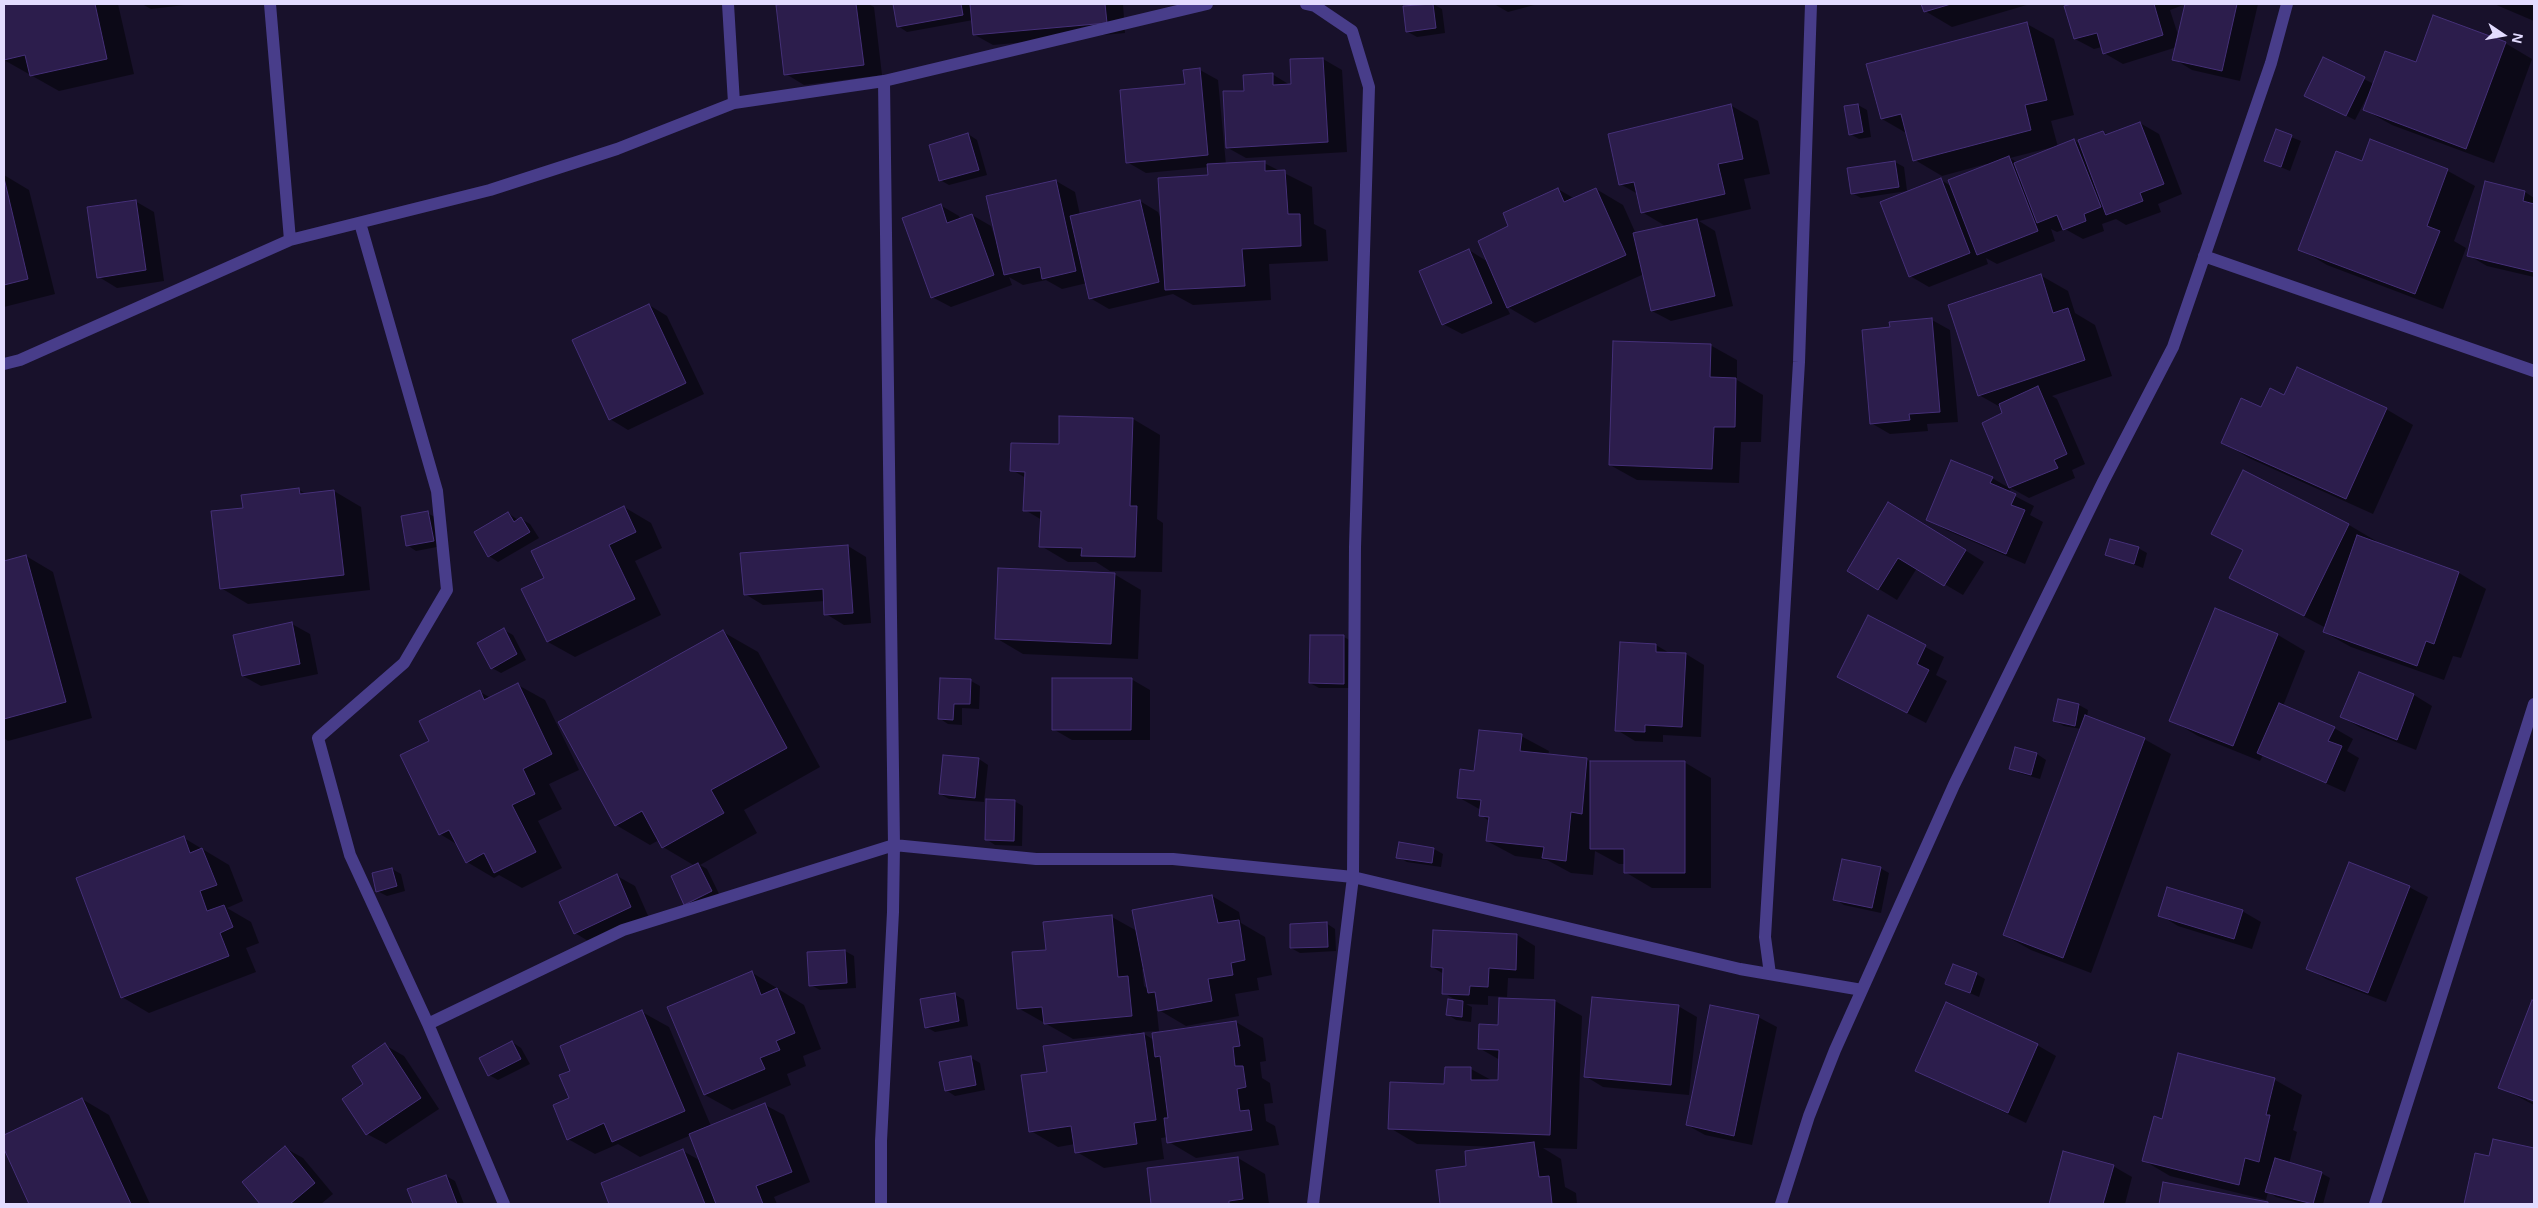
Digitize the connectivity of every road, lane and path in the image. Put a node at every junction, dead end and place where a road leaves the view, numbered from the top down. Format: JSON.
{"nodes":[{"id":1,"x":270,"y":4,"type":"edge"},
{"id":2,"x":728,"y":4,"type":"edge"},
{"id":3,"x":1207,"y":4,"type":"edge"},
{"id":4,"x":1306,"y":4,"type":"edge"},
{"id":5,"x":1811,"y":4,"type":"edge"},
{"id":6,"x":2287,"y":4,"type":"edge"},
{"id":7,"x":884,"y":81,"type":"junction"},
{"id":8,"x":734,"y":103,"type":"junction"},
{"id":9,"x":360,"y":223,"type":"junction"},
{"id":10,"x":290,"y":240,"type":"junction"},
{"id":11,"x":2204,"y":256,"type":"junction"},
{"id":12,"x":4,"y":364,"type":"edge"},
{"id":13,"x":2534,"y":371,"type":"edge"},
{"id":14,"x":2534,"y":704,"type":"edge"},
{"id":15,"x":894,"y":845,"type":"junction"},
{"id":16,"x":1353,"y":877,"type":"junction"},
{"id":17,"x":1770,"y":974,"type":"junction"},
{"id":18,"x":1862,"y":990,"type":"junction"},
{"id":19,"x":428,"y":1024,"type":"junction"},
{"id":20,"x":504,"y":1204,"type":"edge"},
{"id":21,"x":881,"y":1204,"type":"edge"},
{"id":22,"x":1313,"y":1204,"type":"edge"},
{"id":23,"x":1781,"y":1204,"type":"edge"},
{"id":24,"x":2375,"y":1204,"type":"edge"}],
"edges":[{"from":1,"to":10,"type":"street"},
{"from":2,"to":8,"type":"street"},
{"from":3,"to":7,"type":"street"},
{"from":4,"to":16,"type":"street"},
{"from":5,"to":17,"type":"street"},
{"from":6,"to":11,"type":"street"},
{"from":7,"to":8,"type":"street"},
{"from":7,"to":15,"type":"street"},
{"from":8,"to":9,"type":"street"},
{"from":9,"to":10,"type":"street"},
{"from":9,"to":19,"type":"street"},
{"from":10,"to":12,"type":"street"},
{"from":11,"to":13,"type":"street"},
{"from":11,"to":18,"type":"street"},
{"from":14,"to":24,"type":"street"},
{"from":15,"to":16,"type":"street"},
{"from":15,"to":19,"type":"street"},
{"from":15,"to":21,"type":"street"},
{"from":16,"to":17,"type":"street"},
{"from":16,"to":22,"type":"street"},
{"from":17,"to":18,"type":"street"},
{"from":18,"to":23,"type":"street"},
{"from":19,"to":20,"type":"street"}]}
